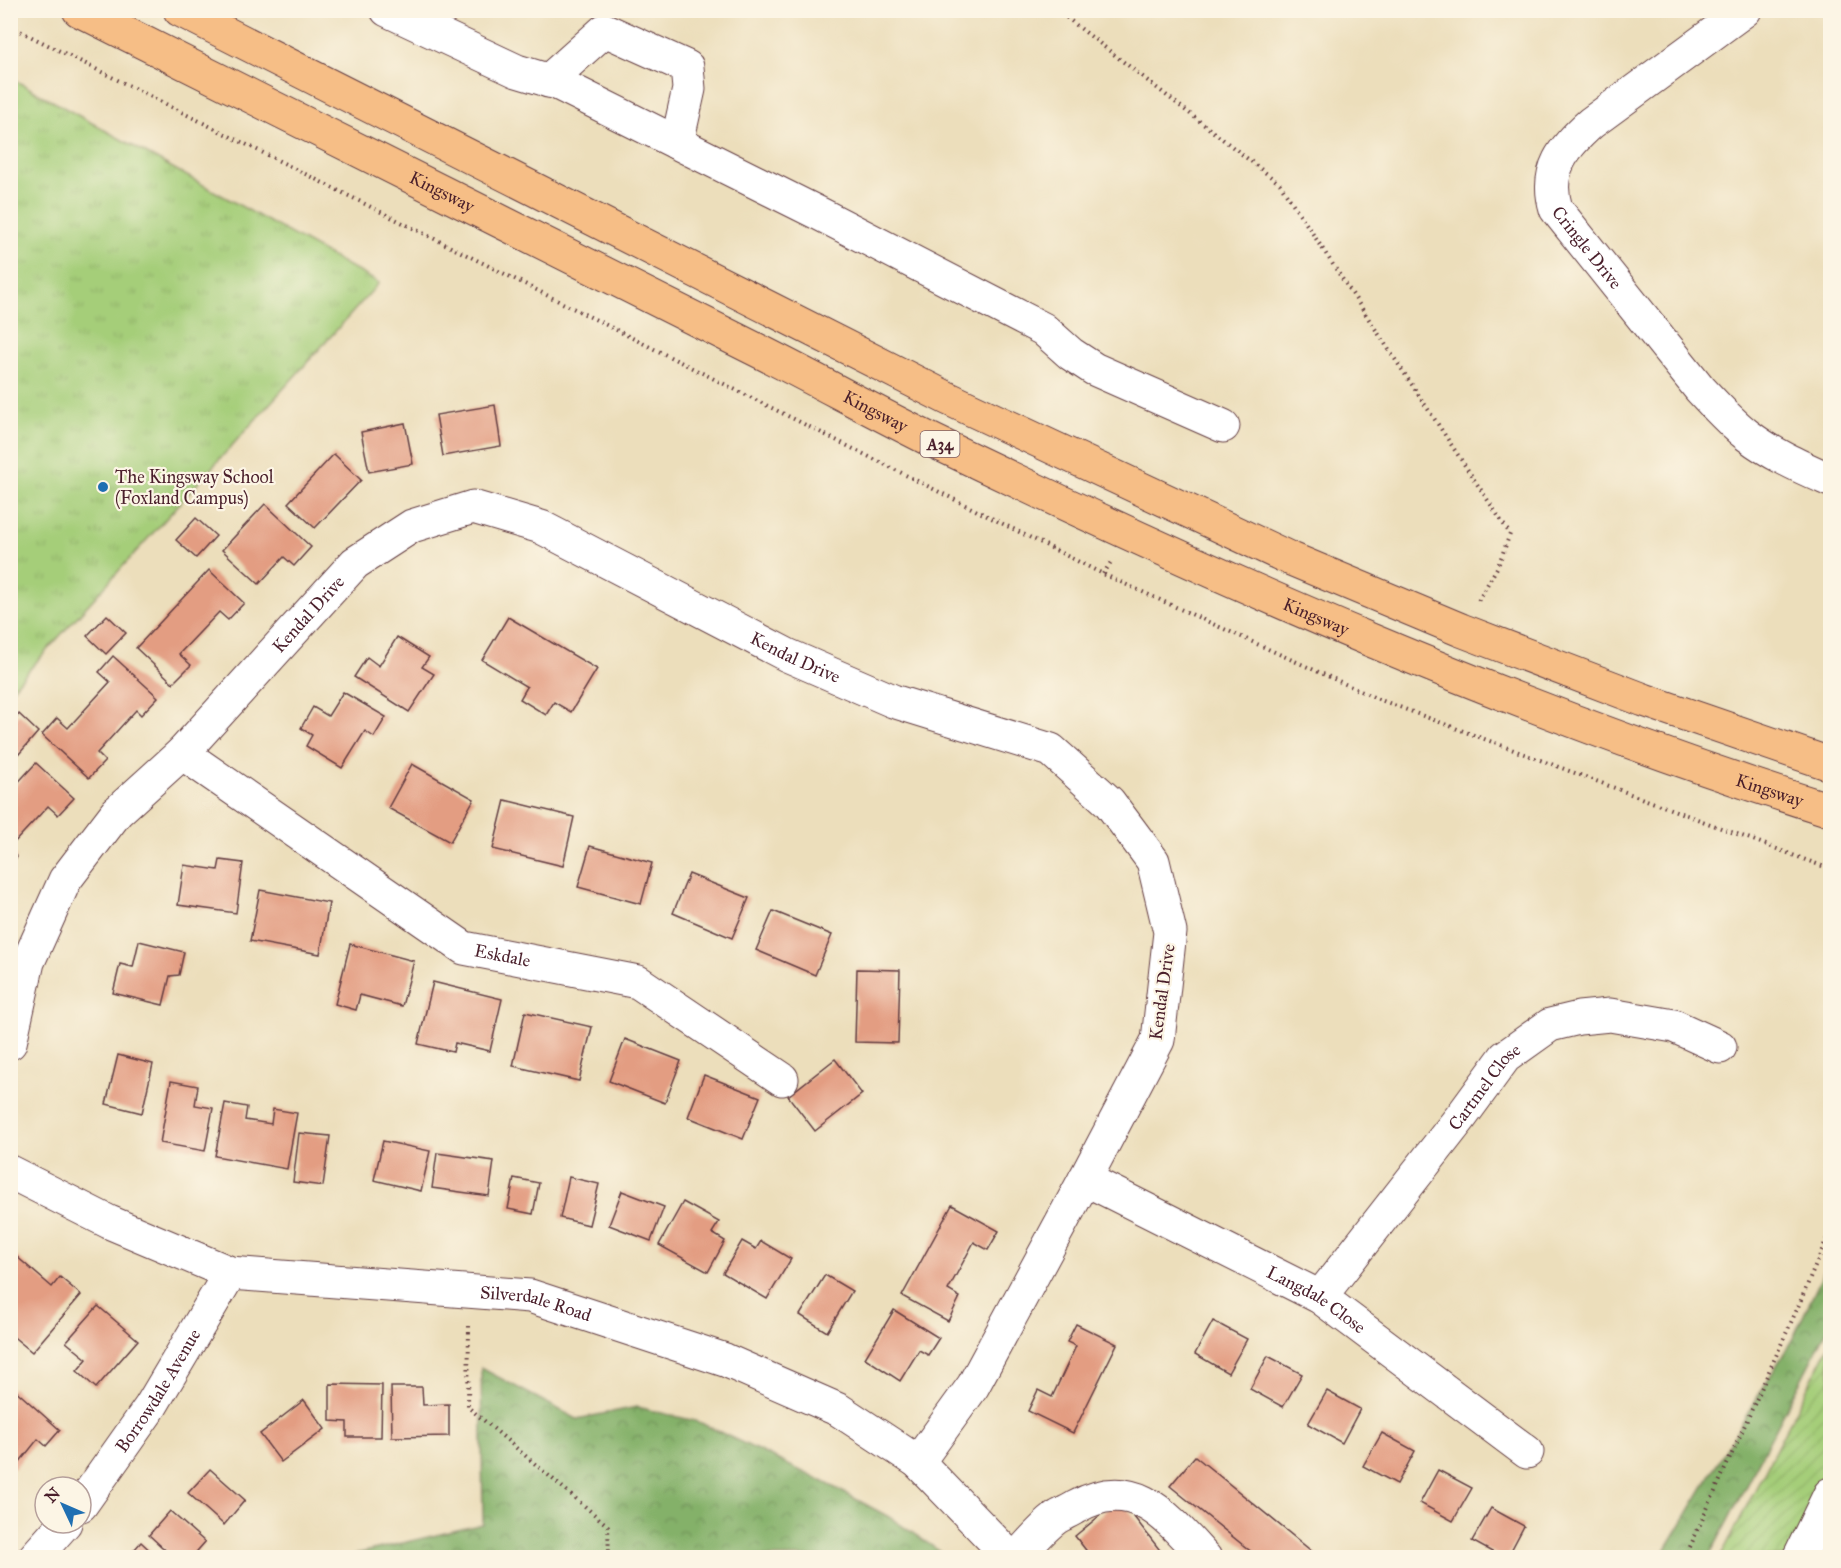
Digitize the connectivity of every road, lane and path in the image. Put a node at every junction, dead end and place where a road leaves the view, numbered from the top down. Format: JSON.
{"nodes":[{"id":1,"x":79,"y":10,"type":"edge"},
{"id":2,"x":180,"y":10,"type":"edge"},
{"id":3,"x":387,"y":10,"type":"edge"},
{"id":4,"x":1057,"y":10,"type":"edge"},
{"id":5,"x":1746,"y":10,"type":"edge"},
{"id":6,"x":548,"y":81,"type":"junction"},
{"id":7,"x":677,"y":143,"type":"junction"},
{"id":8,"x":1223,"y":426,"type":"dead end"},
{"id":9,"x":1830,"y":480,"type":"edge"},
{"id":10,"x":1461,"y":630,"type":"junction"},
{"id":11,"x":182,"y":753,"type":"junction"},
{"id":12,"x":1830,"y":764,"type":"edge"},
{"id":13,"x":1830,"y":810,"type":"edge"},
{"id":14,"x":10,"y":1043,"type":"edge"},
{"id":15,"x":1719,"y":1047,"type":"dead end"},
{"id":16,"x":782,"y":1079,"type":"dead end"},
{"id":17,"x":10,"y":1172,"type":"edge"},
{"id":18,"x":1085,"y":1179,"type":"junction"},
{"id":19,"x":1830,"y":1231,"type":"edge"},
{"id":20,"x":230,"y":1273,"type":"junction"},
{"id":21,"x":469,"y":1291,"type":"junction"},
{"id":22,"x":1320,"y":1297,"type":"junction"},
{"id":23,"x":1527,"y":1452,"type":"dead end"},
{"id":24,"x":918,"y":1462,"type":"junction"},
{"id":25,"x":93,"y":1487,"type":"edge"},
{"id":26,"x":1830,"y":1494,"type":"edge"},
{"id":27,"x":54,"y":1535,"type":"edge"},
{"id":28,"x":34,"y":1557,"type":"edge"},
{"id":29,"x":609,"y":1557,"type":"edge"},
{"id":30,"x":1011,"y":1557,"type":"edge"},
{"id":31,"x":1016,"y":1557,"type":"edge"},
{"id":32,"x":1205,"y":1557,"type":"edge"},
{"id":33,"x":1684,"y":1557,"type":"edge"},
{"id":34,"x":1799,"y":1557,"type":"edge"}],
"edges":[{"from":1,"to":13,"type":"highway","name":"Kingsway","number":"A34"},
{"from":2,"to":10,"type":"highway","number":"A34"},
{"from":3,"to":6,"type":"street"},
{"from":4,"to":10,"type":"path"},
{"from":5,"to":9,"type":"street","name":"Cringle Drive"},
{"from":6,"to":7,"type":"street"},
{"from":6,"to":7,"type":"street"},
{"from":7,"to":8,"type":"street"},
{"from":10,"to":12,"type":"highway","number":"A34"},
{"from":11,"to":14,"type":"street","name":"Kendal Drive"},
{"from":11,"to":16,"type":"street","name":"Eskdale"},
{"from":11,"to":18,"type":"street","name":"Kendal Drive"},
{"from":15,"to":22,"type":"street","name":"Cartmel Close"},
{"from":17,"to":20,"type":"street","name":"Silverdale Road"},
{"from":18,"to":22,"type":"street","name":"Langdale Close"},
{"from":18,"to":24,"type":"street","name":"Kendal Drive"},
{"from":19,"to":33,"type":"path"},
{"from":20,"to":21,"type":"street","name":"Silverdale Road"},
{"from":20,"to":25,"type":"street","name":"Borrowdale Avenue"},
{"from":21,"to":24,"type":"street","name":"Silverdale Road"},
{"from":21,"to":29,"type":"path"},
{"from":22,"to":23,"type":"street","name":"Langdale Close"},
{"from":24,"to":30,"type":"street","name":"Silverdale Road"},
{"from":26,"to":34,"type":"street"},
{"from":27,"to":28,"type":"street"},
{"from":31,"to":32,"type":"street"}]}
